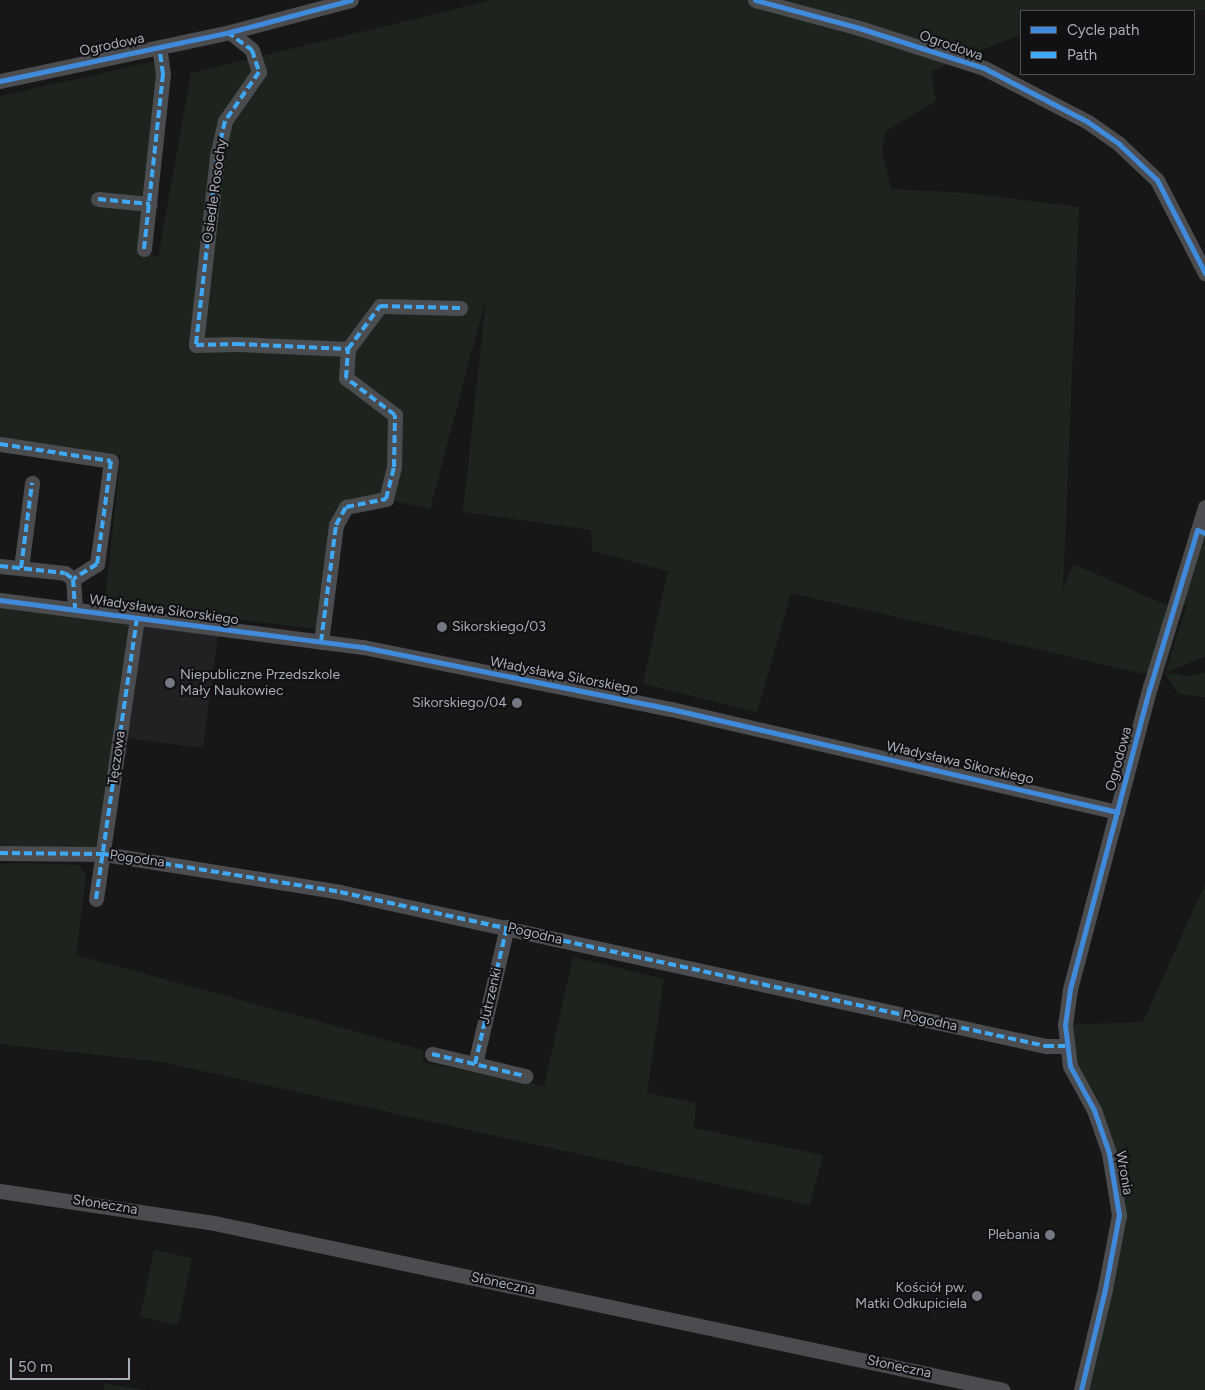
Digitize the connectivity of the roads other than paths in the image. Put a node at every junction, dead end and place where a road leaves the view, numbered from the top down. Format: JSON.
{"nodes":[{"id":1,"x":351,"y":0,"type":"edge"},
{"id":2,"x":756,"y":0,"type":"edge"},
{"id":3,"x":230,"y":32,"type":"junction"},
{"id":4,"x":159,"y":47,"type":"junction"},
{"id":5,"x":0,"y":81,"type":"edge"},
{"id":6,"x":98,"y":199,"type":"dead end"},
{"id":7,"x":150,"y":204,"type":"junction"},
{"id":8,"x":144,"y":249,"type":"dead end"},
{"id":9,"x":1205,"y":273,"type":"edge"},
{"id":10,"x":460,"y":308,"type":"dead end"},
{"id":11,"x":348,"y":349,"type":"junction"},
{"id":12,"x":0,"y":444,"type":"edge"},
{"id":13,"x":32,"y":483,"type":"dead end"},
{"id":14,"x":1205,"y":507,"type":"edge"},
{"id":15,"x":1201,"y":532,"type":"edge"},
{"id":16,"x":0,"y":566,"type":"edge"},
{"id":17,"x":21,"y":568,"type":"junction"},
{"id":18,"x":73,"y":579,"type":"junction"},
{"id":19,"x":0,"y":600,"type":"edge"},
{"id":20,"x":75,"y":609,"type":"junction"},
{"id":21,"x":137,"y":617,"type":"junction"},
{"id":22,"x":322,"y":642,"type":"junction"},
{"id":23,"x":1117,"y":812,"type":"junction"},
{"id":24,"x":0,"y":853,"type":"edge"},
{"id":25,"x":104,"y":854,"type":"junction"},
{"id":26,"x":96,"y":899,"type":"dead end"},
{"id":27,"x":507,"y":927,"type":"junction"},
{"id":28,"x":1065,"y":1025,"type":"joint"},
{"id":29,"x":1065,"y":1046,"type":"junction"},
{"id":30,"x":432,"y":1054,"type":"dead end"},
{"id":31,"x":475,"y":1064,"type":"junction"},
{"id":32,"x":525,"y":1076,"type":"dead end"},
{"id":33,"x":0,"y":1191,"type":"edge"},
{"id":34,"x":1003,"y":1390,"type":"edge"},
{"id":35,"x":1081,"y":1390,"type":"edge"}],
"edges":[{"from":1,"to":3,"type":"street"},
{"from":2,"to":9,"type":"street","name":"Ogrodowa"},
{"from":3,"to":4,"type":"street","name":"Ogrodowa"},
{"from":3,"to":11,"type":"street","name":"Osiedle Rosochy"},
{"from":4,"to":5,"type":"street","name":"Ogrodowa"},
{"from":4,"to":7,"type":"street"},
{"from":6,"to":7,"type":"street"},
{"from":7,"to":8,"type":"street"},
{"from":10,"to":11,"type":"street"},
{"from":11,"to":22,"type":"street"},
{"from":12,"to":18,"type":"street"},
{"from":13,"to":17,"type":"street"},
{"from":14,"to":15,"type":"street","name":"Ogrodowa"},
{"from":15,"to":23,"type":"street","name":"Ogrodowa"},
{"from":16,"to":17,"type":"street"},
{"from":17,"to":18,"type":"street"},
{"from":18,"to":20,"type":"street"},
{"from":19,"to":20,"type":"street","name":"Władysława Sikorskiego"},
{"from":20,"to":21,"type":"street","name":"Władysława Sikorskiego"},
{"from":21,"to":22,"type":"street","name":"Władysława Sikorskiego"},
{"from":21,"to":25,"type":"street","name":"Tęczowa"},
{"from":22,"to":23,"type":"street","name":"Władysława Sikorskiego"},
{"from":23,"to":28,"type":"street","name":"Ogrodowa"},
{"from":24,"to":25,"type":"street","name":"Pogodna"},
{"from":25,"to":26,"type":"street","name":"Tęczowa"},
{"from":25,"to":27,"type":"street","name":"Pogodna"},
{"from":27,"to":29,"type":"street","name":"Pogodna"},
{"from":27,"to":31,"type":"street","name":"Jutrzenki"},
{"from":28,"to":29,"type":"street","name":"Wronia"},
{"from":29,"to":35,"type":"street","name":"Wronia"},
{"from":30,"to":31,"type":"street"},
{"from":31,"to":32,"type":"street"},
{"from":33,"to":34,"type":"street","name":"Słoneczna"}]}
